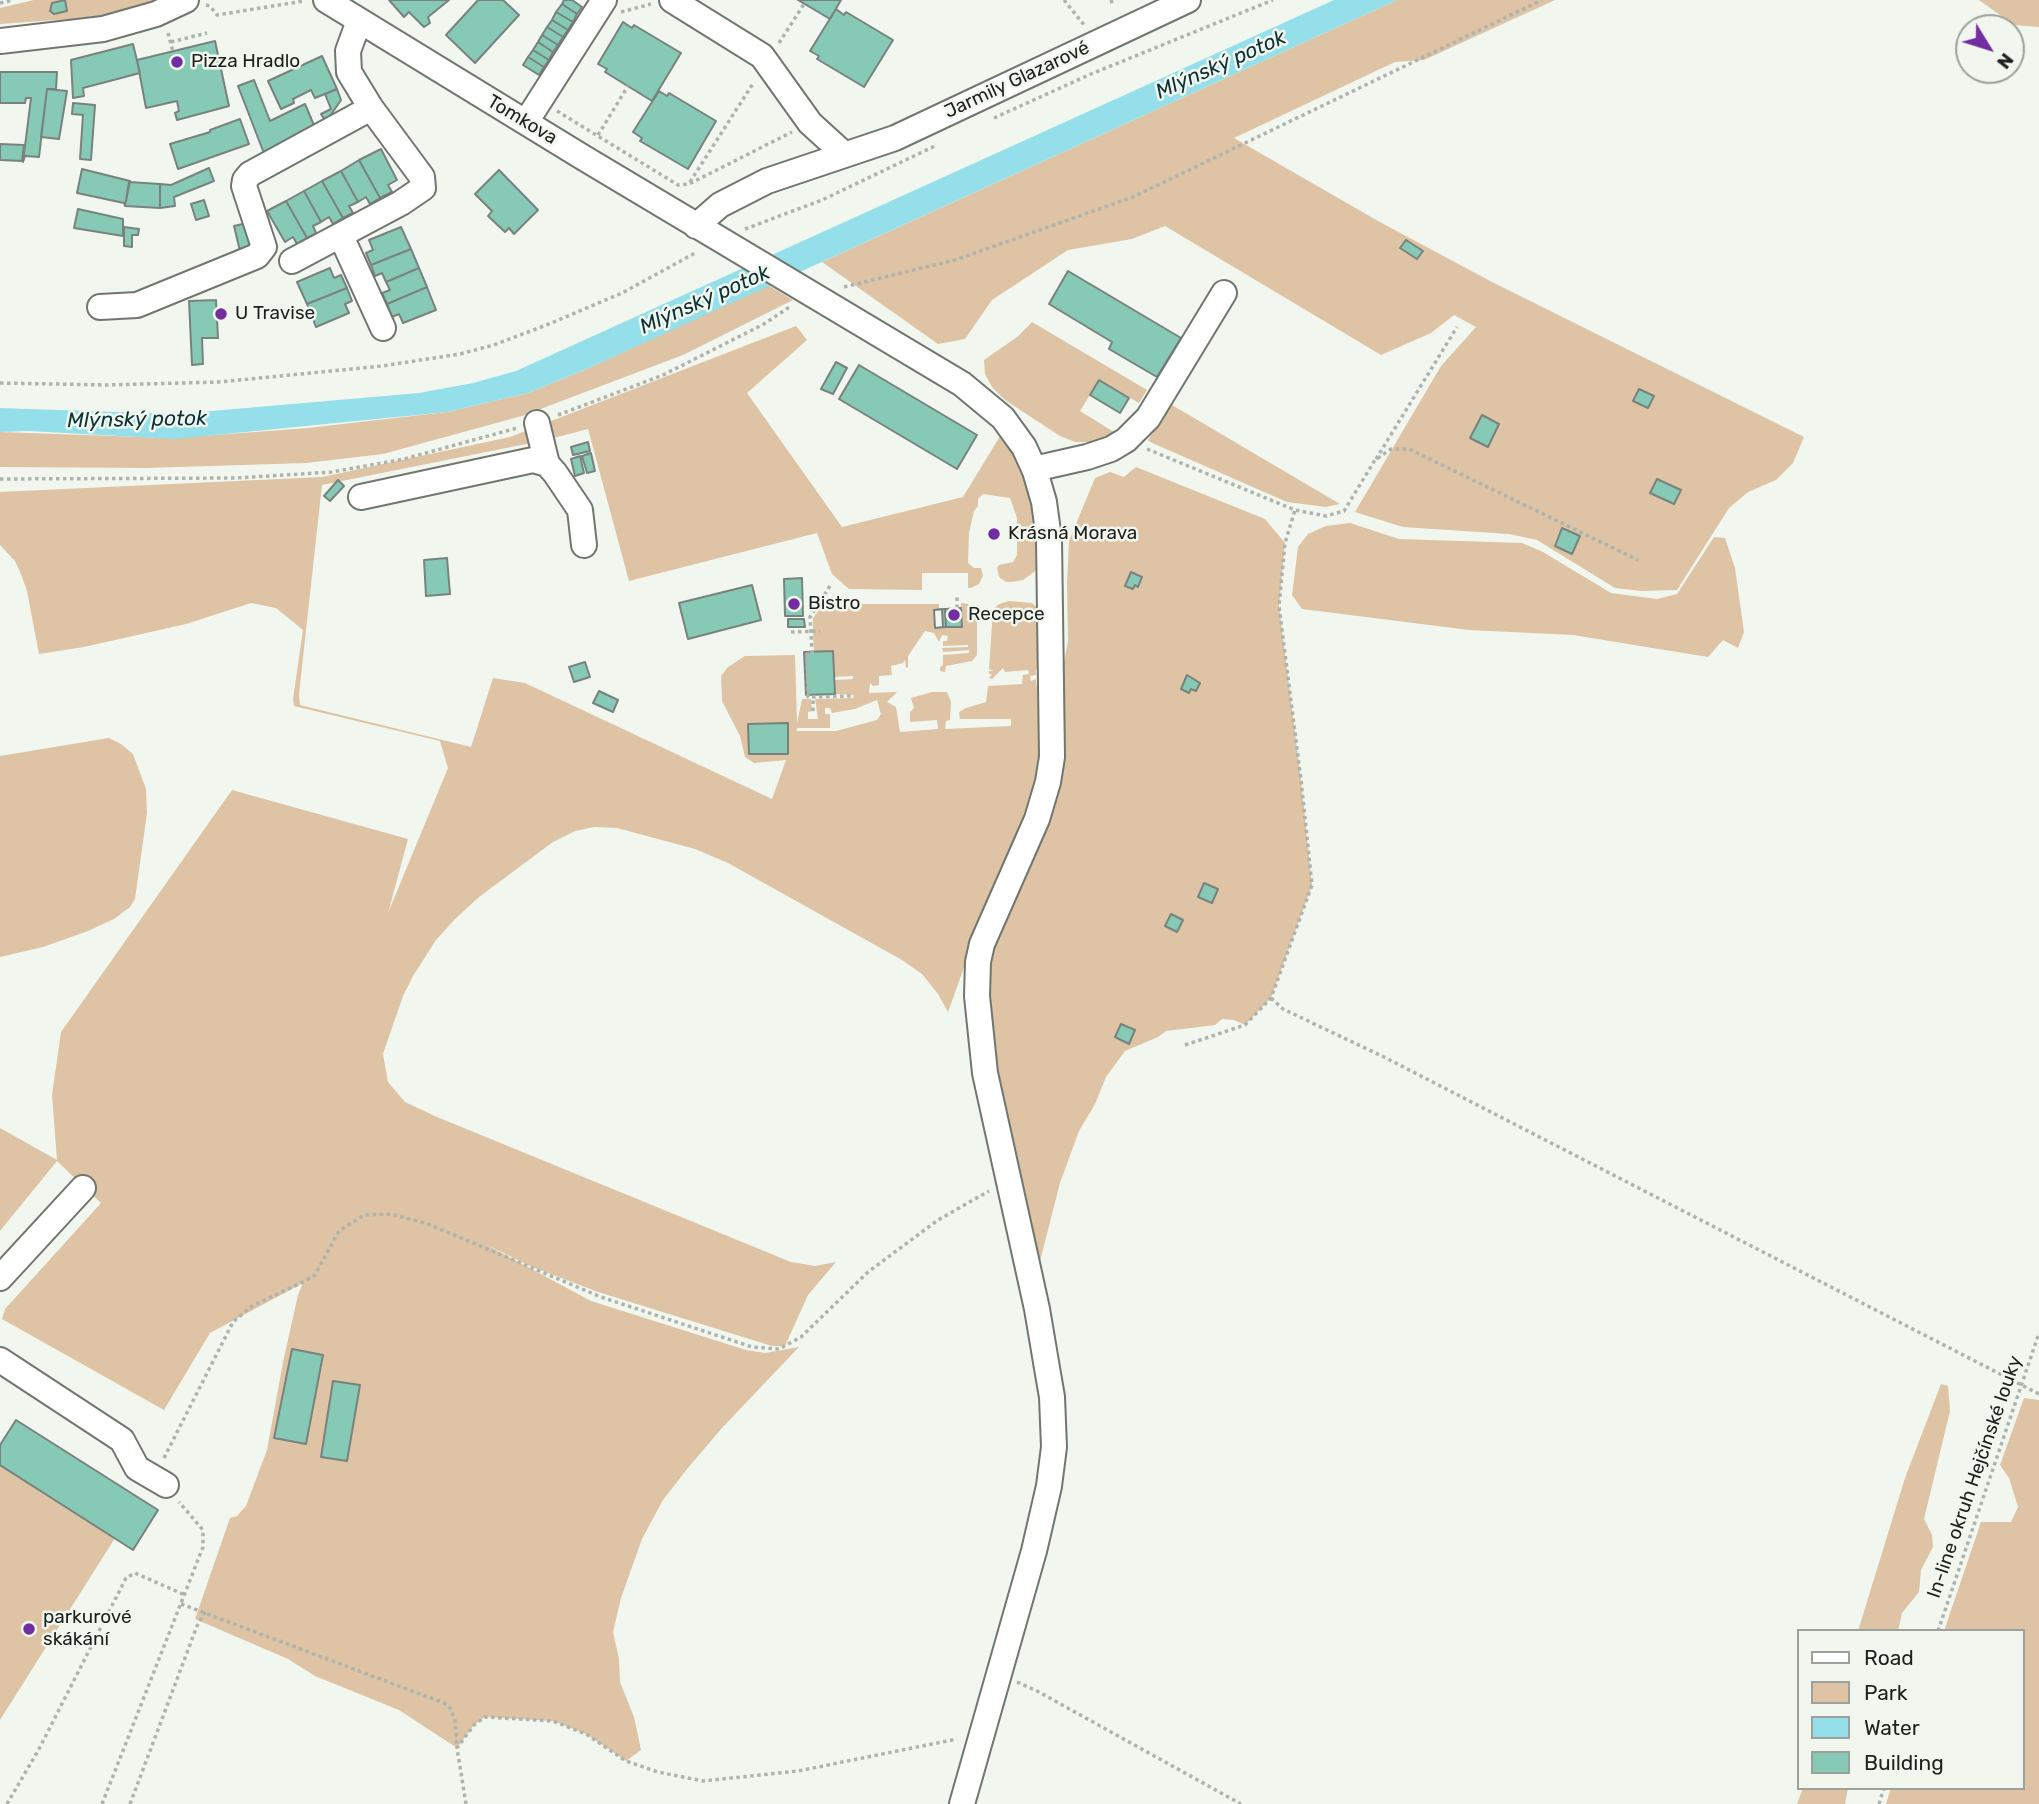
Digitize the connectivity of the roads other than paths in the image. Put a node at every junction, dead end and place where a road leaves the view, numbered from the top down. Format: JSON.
{"nodes":[{"id":1,"x":186,"y":0,"type":"edge"},
{"id":2,"x":604,"y":0,"type":"edge"},
{"id":3,"x":672,"y":0,"type":"edge"},
{"id":4,"x":1188,"y":0,"type":"edge"},
{"id":5,"x":316,"y":1,"type":"edge"},
{"id":6,"x":359,"y":21,"type":"junction"},
{"id":7,"x":0,"y":41,"type":"edge"},
{"id":8,"x":371,"y":108,"type":"junction"},
{"id":9,"x":526,"y":122,"type":"junction"},
{"id":10,"x":844,"y":153,"type":"junction"},
{"id":11,"x":341,"y":236,"type":"junction"},
{"id":12,"x":719,"y":240,"type":"junction"},
{"id":13,"x":292,"y":261,"type":"dead end"},
{"id":14,"x":1224,"y":293,"type":"dead end"},
{"id":15,"x":100,"y":307,"type":"dead end"},
{"id":16,"x":383,"y":328,"type":"dead end"},
{"id":17,"x":537,"y":422,"type":"dead end"},
{"id":18,"x":547,"y":464,"type":"junction"},
{"id":19,"x":1034,"y":469,"type":"junction"},
{"id":20,"x":361,"y":496,"type":"dead end"},
{"id":21,"x":584,"y":545,"type":"dead end"},
{"id":22,"x":83,"y":1188,"type":"dead end"},
{"id":23,"x":0,"y":1278,"type":"edge"},
{"id":24,"x":0,"y":1360,"type":"edge"},
{"id":25,"x":166,"y":1485,"type":"road end"},
{"id":26,"x":962,"y":1804,"type":"edge"}],
"edges":[{"from":1,"to":7,"type":"street"},
{"from":2,"to":9,"type":"street"},
{"from":3,"to":10,"type":"street"},
{"from":4,"to":10,"type":"street","name":"Jarmily Glazarové"},
{"from":5,"to":6,"type":"street","name":"Tomkova"},
{"from":6,"to":8,"type":"street"},
{"from":6,"to":9,"type":"street","name":"Tomkova"},
{"from":8,"to":11,"type":"street"},
{"from":8,"to":15,"type":"street"},
{"from":9,"to":12,"type":"street","name":"Tomkova"},
{"from":10,"to":12,"type":"street","name":"Jarmily Glazarové"},
{"from":11,"to":13,"type":"street"},
{"from":11,"to":16,"type":"street"},
{"from":12,"to":19,"type":"street","name":"Tomkova"},
{"from":14,"to":19,"type":"street"},
{"from":17,"to":18,"type":"street"},
{"from":18,"to":20,"type":"street"},
{"from":18,"to":21,"type":"street"},
{"from":19,"to":26,"type":"street","name":"Tomkova"},
{"from":22,"to":23,"type":"street"},
{"from":24,"to":25,"type":"street"}]}
